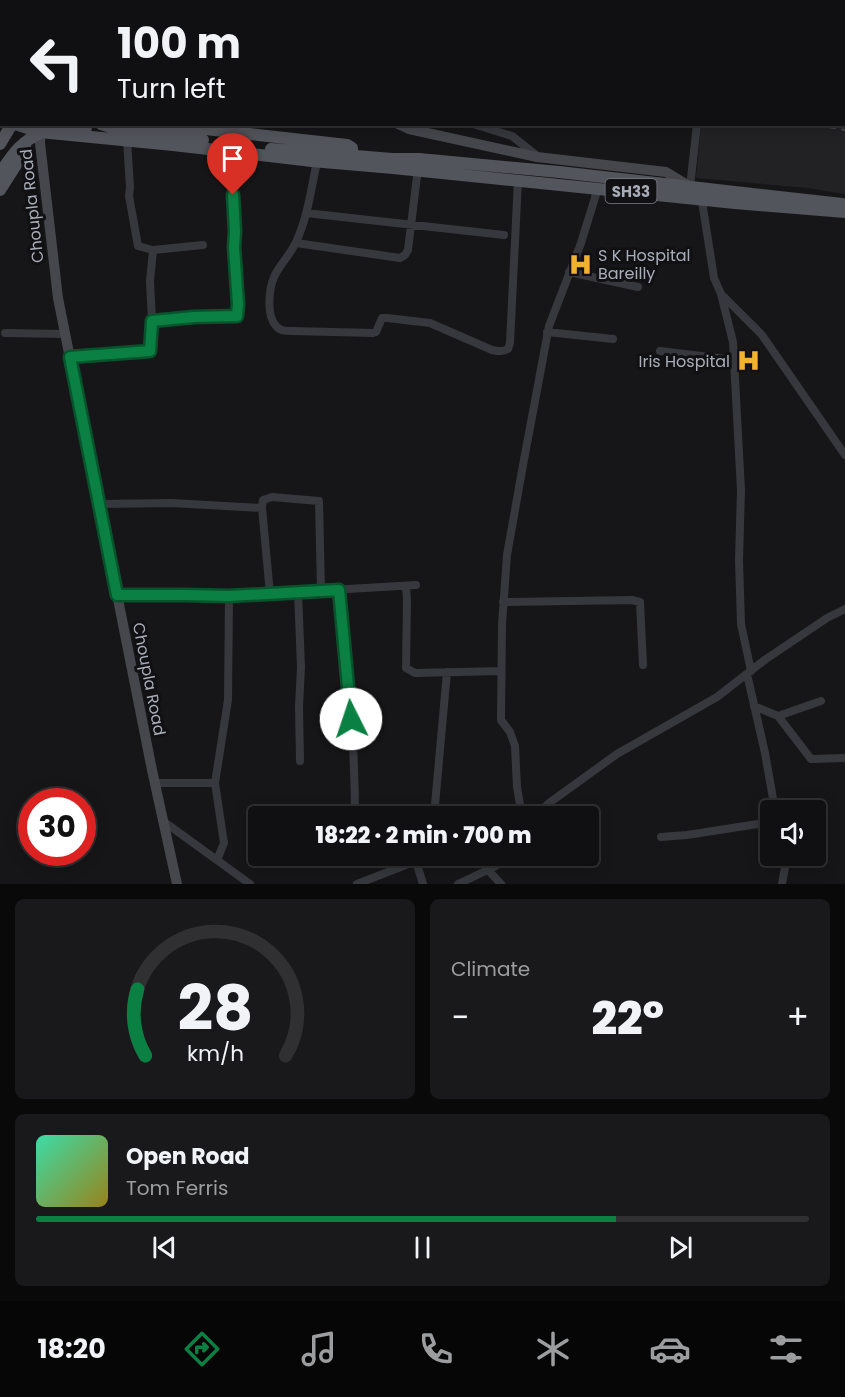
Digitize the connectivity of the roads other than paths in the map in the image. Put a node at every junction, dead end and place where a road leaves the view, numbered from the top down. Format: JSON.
{"nodes":[{"id":1,"x":12,"y":126,"type":"edge"},
{"id":2,"x":61,"y":126,"type":"edge"},
{"id":3,"x":72,"y":126,"type":"edge"},
{"id":4,"x":107,"y":126,"type":"edge"},
{"id":5,"x":174,"y":126,"type":"edge"},
{"id":6,"x":402,"y":126,"type":"edge"},
{"id":7,"x":480,"y":126,"type":"edge"},
{"id":8,"x":697,"y":126,"type":"edge"},
{"id":9,"x":40,"y":128,"type":"edge"},
{"id":10,"x":127,"y":140,"type":"junction"},
{"id":11,"x":0,"y":144,"type":"edge"},
{"id":12,"x":236,"y":152,"type":"junction"},
{"id":13,"x":351,"y":155,"type":"junction"},
{"id":14,"x":537,"y":157,"type":"junction"},
{"id":15,"x":317,"y":162,"type":"junction"},
{"id":16,"x":419,"y":165,"type":"junction"},
{"id":17,"x":559,"y":172,"type":"junction"},
{"id":18,"x":0,"y":173,"type":"edge"},
{"id":19,"x":518,"y":180,"type":"junction"},
{"id":20,"x":598,"y":188,"type":"junction"},
{"id":21,"x":0,"y":190,"type":"edge"},
{"id":22,"x":695,"y":192,"type":"junction"},
{"id":23,"x":845,"y":204,"type":"edge"},
{"id":24,"x":845,"y":212,"type":"edge"},
{"id":25,"x":306,"y":213,"type":"junction"},
{"id":26,"x":411,"y":225,"type":"junction"},
{"id":27,"x":504,"y":235,"type":"dead end"},
{"id":28,"x":296,"y":243,"type":"junction"},
{"id":29,"x":203,"y":245,"type":"dead end"},
{"id":30,"x":153,"y":250,"type":"junction"},
{"id":31,"x":569,"y":272,"type":"junction"},
{"id":32,"x":638,"y":287,"type":"dead end"},
{"id":33,"x":721,"y":294,"type":"junction"},
{"id":34,"x":152,"y":321,"type":"junction"},
{"id":35,"x":547,"y":332,"type":"junction"},
{"id":36,"x":5,"y":333,"type":"dead end"},
{"id":37,"x":65,"y":334,"type":"junction"},
{"id":38,"x":613,"y":339,"type":"dead end"},
{"id":39,"x":660,"y":351,"type":"dead end"},
{"id":40,"x":70,"y":357,"type":"junction"},
{"id":41,"x":734,"y":360,"type":"junction"},
{"id":42,"x":845,"y":455,"type":"edge"},
{"id":43,"x":99,"y":504,"type":"junction"},
{"id":44,"x":262,"y":508,"type":"junction"},
{"id":45,"x":416,"y":585,"type":"dead end"},
{"id":46,"x":406,"y":586,"type":"junction"},
{"id":47,"x":339,"y":590,"type":"junction"},
{"id":48,"x":321,"y":591,"type":"junction"},
{"id":49,"x":298,"y":592,"type":"junction"},
{"id":50,"x":270,"y":594,"type":"junction"},
{"id":51,"x":117,"y":595,"type":"junction"},
{"id":52,"x":229,"y":596,"type":"junction"},
{"id":53,"x":503,"y":602,"type":"junction"},
{"id":54,"x":845,"y":609,"type":"edge"},
{"id":55,"x":643,"y":665,"type":"dead end"},
{"id":56,"x":501,"y":671,"type":"junction"},
{"id":57,"x":447,"y":672,"type":"junction"},
{"id":58,"x":749,"y":673,"type":"junction"},
{"id":59,"x":821,"y":701,"type":"dead end"},
{"id":60,"x":754,"y":706,"type":"junction"},
{"id":61,"x":778,"y":716,"type":"junction"},
{"id":62,"x":845,"y":758,"type":"edge"},
{"id":63,"x":300,"y":760,"type":"dead end"},
{"id":64,"x":155,"y":783,"type":"junction"},
{"id":65,"x":215,"y":783,"type":"junction"},
{"id":66,"x":773,"y":800,"type":"edge"},
{"id":67,"x":355,"y":806,"type":"edge"},
{"id":68,"x":435,"y":806,"type":"edge"},
{"id":69,"x":520,"y":806,"type":"edge"},
{"id":70,"x":546,"y":806,"type":"edge"},
{"id":71,"x":163,"y":821,"type":"junction"},
{"id":72,"x":760,"y":824,"type":"edge"},
{"id":73,"x":661,"y":837,"type":"dead end"},
{"id":74,"x":217,"y":860,"type":"junction"},
{"id":75,"x":403,"y":866,"type":"edge"},
{"id":76,"x":418,"y":866,"type":"edge"},
{"id":77,"x":496,"y":866,"type":"edge"},
{"id":78,"x":785,"y":866,"type":"edge"},
{"id":79,"x":488,"y":870,"type":"junction"},
{"id":80,"x":177,"y":884,"type":"edge"},
{"id":81,"x":250,"y":884,"type":"edge"},
{"id":82,"x":357,"y":884,"type":"edge"},
{"id":83,"x":423,"y":884,"type":"edge"},
{"id":84,"x":458,"y":884,"type":"edge"},
{"id":85,"x":501,"y":884,"type":"edge"},
{"id":86,"x":782,"y":884,"type":"edge"}],
"edges":[{"from":1,"to":11,"type":"main road"},
{"from":2,"to":18,"type":"main road"},
{"from":3,"to":22,"type":"main road"},
{"from":4,"to":13,"type":"main road"},
{"from":5,"to":13,"type":"main road"},
{"from":6,"to":14,"type":"main road"},
{"from":7,"to":14,"type":"street"},
{"from":8,"to":22,"type":"street"},
{"from":9,"to":10,"type":"main road"},
{"from":9,"to":21,"type":"main road"},
{"from":9,"to":37,"type":"main road","name":"Choupla Road"},
{"from":10,"to":12,"type":"main road"},
{"from":10,"to":30,"type":"street"},
{"from":12,"to":15,"type":"main road"},
{"from":12,"to":34,"type":"street"},
{"from":13,"to":15,"type":"main road"},
{"from":13,"to":16,"type":"main road"},
{"from":14,"to":17,"type":"street"},
{"from":14,"to":22,"type":"main road"},
{"from":15,"to":25,"type":"street"},
{"from":16,"to":17,"type":"main road","number":"SH33"},
{"from":16,"to":19,"type":"main road","number":"SH33"},
{"from":16,"to":26,"type":"street"},
{"from":17,"to":22,"type":"main road","number":"SH33"},
{"from":19,"to":20,"type":"main road","number":"SH33"},
{"from":19,"to":28,"type":"street"},
{"from":20,"to":22,"type":"main road","number":"SH33"},
{"from":20,"to":31,"type":"street"},
{"from":22,"to":23,"type":"main road","number":"SH33"},
{"from":22,"to":24,"type":"main road","number":"SH33"},
{"from":22,"to":33,"type":"street"},
{"from":25,"to":26,"type":"street"},
{"from":25,"to":28,"type":"street"},
{"from":26,"to":27,"type":"street"},
{"from":26,"to":28,"type":"street"},
{"from":29,"to":30,"type":"street"},
{"from":30,"to":34,"type":"street"},
{"from":31,"to":32,"type":"street"},
{"from":31,"to":35,"type":"street"},
{"from":33,"to":41,"type":"street"},
{"from":33,"to":42,"type":"street"},
{"from":34,"to":40,"type":"street"},
{"from":35,"to":38,"type":"street"},
{"from":35,"to":53,"type":"street"},
{"from":36,"to":37,"type":"street"},
{"from":37,"to":40,"type":"main road","name":"Choupla Road"},
{"from":39,"to":41,"type":"street"},
{"from":40,"to":43,"type":"main road","name":"Choupla Road"},
{"from":41,"to":58,"type":"street"},
{"from":43,"to":44,"type":"street"},
{"from":43,"to":51,"type":"main road","name":"Choupla Road"},
{"from":44,"to":48,"type":"street"},
{"from":44,"to":50,"type":"street"},
{"from":45,"to":46,"type":"street"},
{"from":46,"to":47,"type":"street"},
{"from":46,"to":57,"type":"street"},
{"from":47,"to":48,"type":"street"},
{"from":47,"to":67,"type":"street"},
{"from":48,"to":49,"type":"street"},
{"from":49,"to":50,"type":"street"},
{"from":49,"to":63,"type":"street"},
{"from":50,"to":52,"type":"street"},
{"from":51,"to":52,"type":"street"},
{"from":51,"to":64,"type":"main road","name":"Choupla Road"},
{"from":52,"to":65,"type":"street"},
{"from":53,"to":55,"type":"street"},
{"from":53,"to":56,"type":"street"},
{"from":54,"to":58,"type":"street"},
{"from":56,"to":57,"type":"street"},
{"from":56,"to":69,"type":"street"},
{"from":57,"to":68,"type":"street"},
{"from":58,"to":60,"type":"street"},
{"from":58,"to":70,"type":"street"},
{"from":59,"to":61,"type":"street"},
{"from":60,"to":61,"type":"street"},
{"from":60,"to":66,"type":"street"},
{"from":61,"to":62,"type":"street"},
{"from":64,"to":65,"type":"street"},
{"from":64,"to":71,"type":"main road","name":"Choupla Road"},
{"from":65,"to":74,"type":"street"},
{"from":71,"to":74,"type":"street"},
{"from":71,"to":80,"type":"main road","name":"Choupla Road"},
{"from":72,"to":73,"type":"street"},
{"from":74,"to":81,"type":"street"},
{"from":75,"to":82,"type":"street"},
{"from":76,"to":83,"type":"street"},
{"from":77,"to":79,"type":"street"},
{"from":78,"to":86,"type":"street"},
{"from":79,"to":84,"type":"street"},
{"from":79,"to":85,"type":"street"}]}
